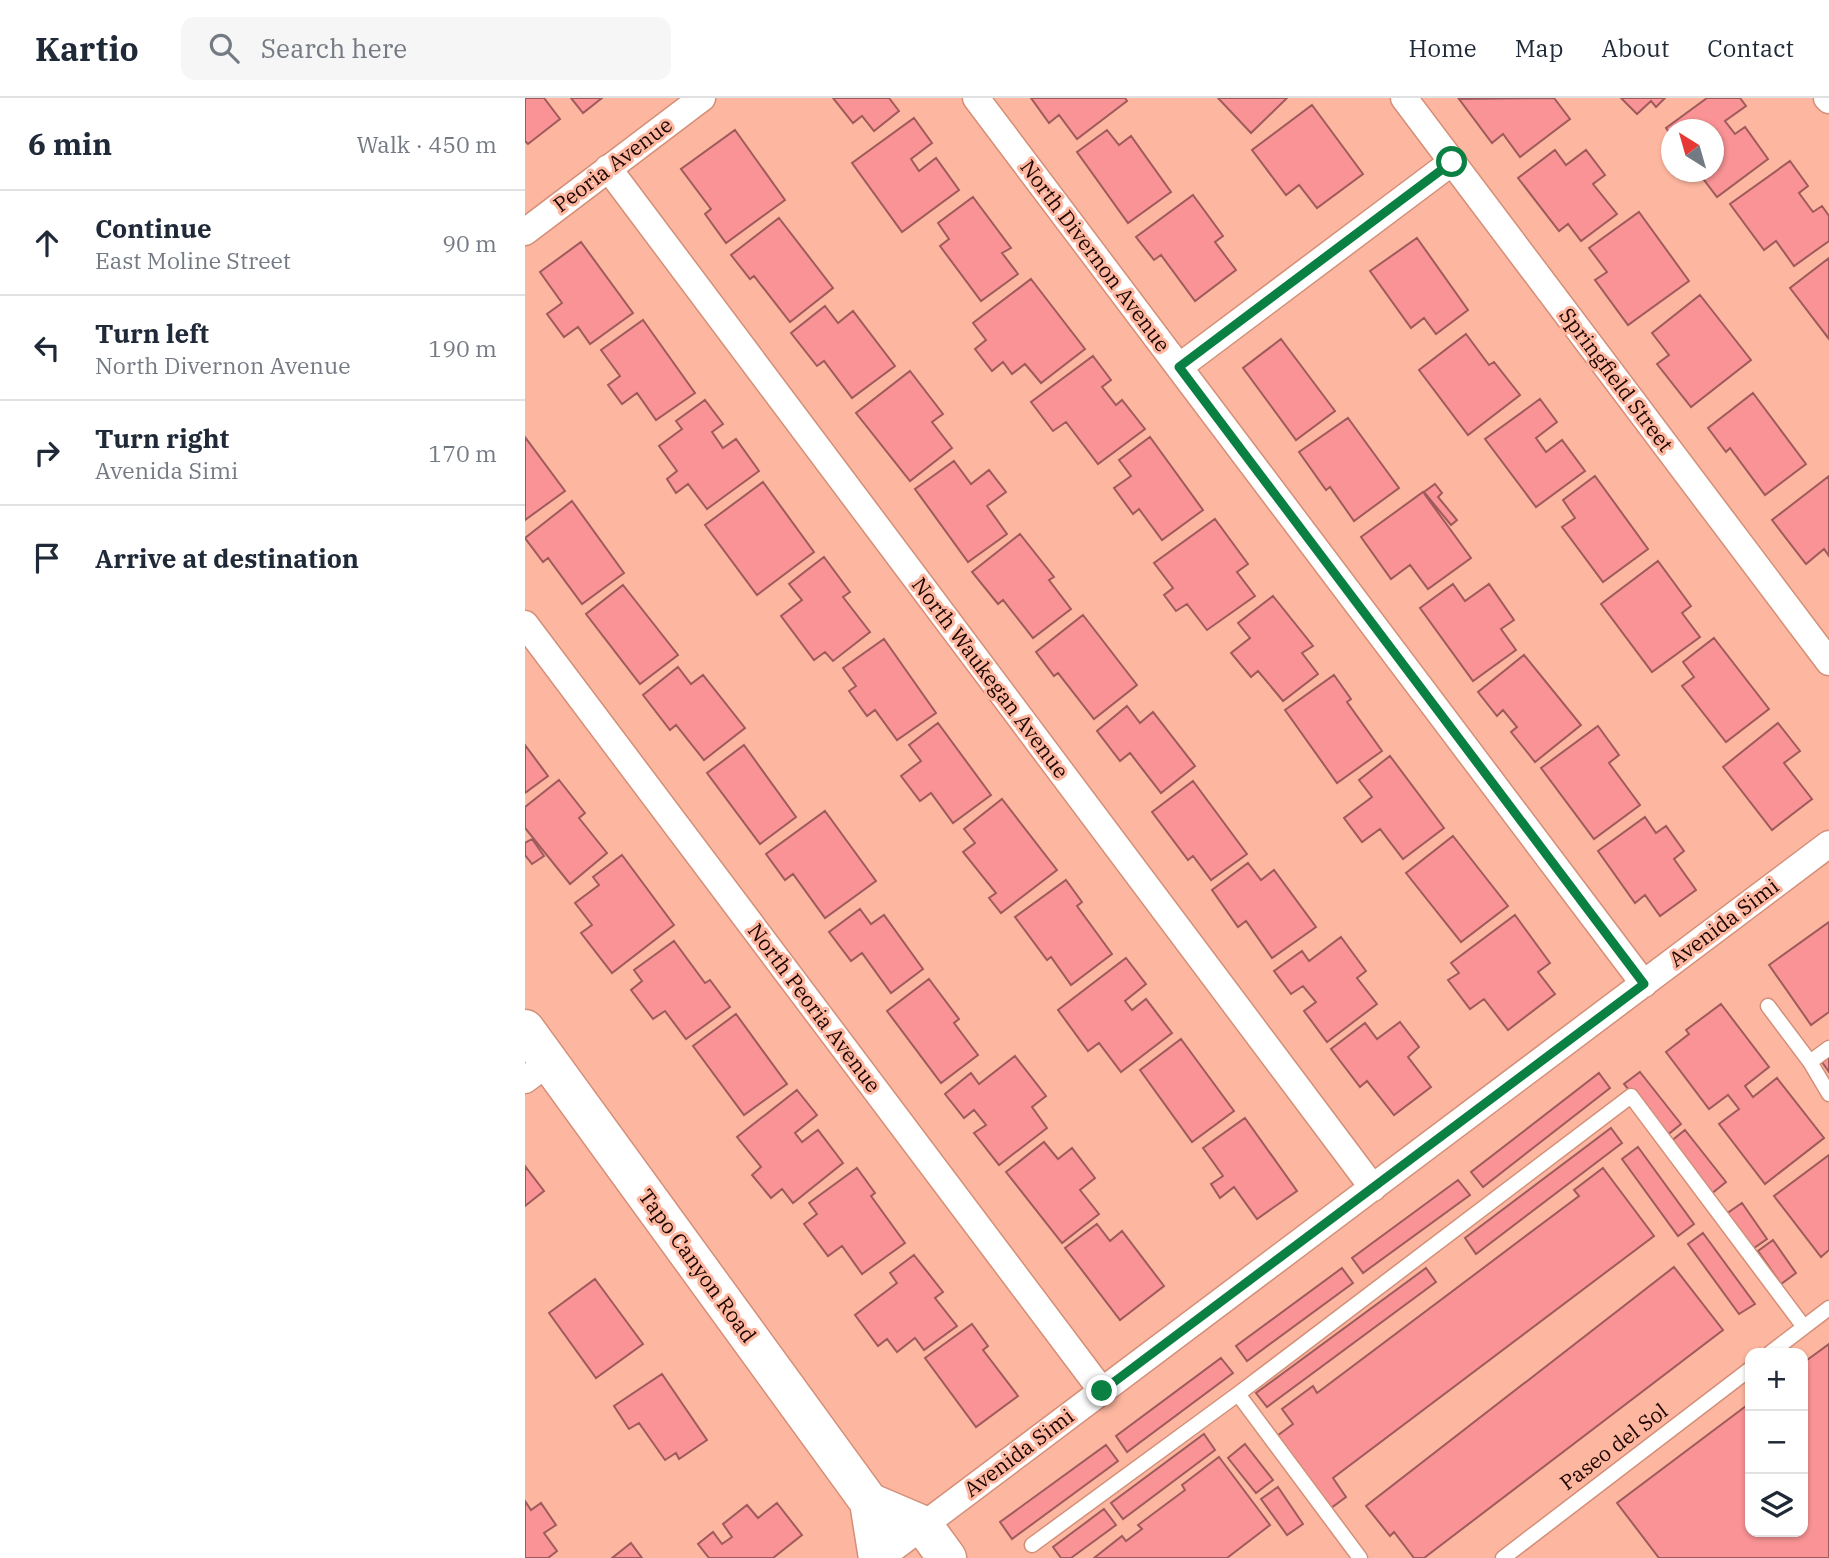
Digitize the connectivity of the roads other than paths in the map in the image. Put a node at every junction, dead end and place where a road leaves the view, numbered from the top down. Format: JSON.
{"nodes":[{"id":1,"x":702,"y":98,"type":"edge"},
{"id":2,"x":977,"y":98,"type":"edge"},
{"id":3,"x":1404,"y":98,"type":"edge"},
{"id":4,"x":1452,"y":162,"type":"junction"},
{"id":5,"x":608,"y":169,"type":"junction"},
{"id":6,"x":525,"y":232,"type":"edge"},
{"id":7,"x":1179,"y":367,"type":"junction"},
{"id":8,"x":525,"y":624,"type":"edge"},
{"id":9,"x":1829,"y":662,"type":"edge"},
{"id":10,"x":1829,"y":844,"type":"edge"},
{"id":11,"x":1644,"y":984,"type":"junction"},
{"id":12,"x":1768,"y":1006,"type":"dead end"},
{"id":13,"x":525,"y":1029,"type":"edge"},
{"id":14,"x":1829,"y":1048,"type":"edge"},
{"id":15,"x":1810,"y":1062,"type":"junction"},
{"id":16,"x":537,"y":1071,"type":"edge"},
{"id":17,"x":1829,"y":1094,"type":"edge"},
{"id":18,"x":1373,"y":1188,"type":"junction"},
{"id":19,"x":1829,"y":1308,"type":"edge"},
{"id":20,"x":1804,"y":1327,"type":"junction"},
{"id":21,"x":1777,"y":1348,"type":"edge"},
{"id":22,"x":1745,"y":1373,"type":"edge"},
{"id":23,"x":1102,"y":1391,"type":"junction"},
{"id":24,"x":1238,"y":1394,"type":"junction"},
{"id":25,"x":869,"y":1502,"type":"junction"},
{"id":26,"x":923,"y":1525,"type":"junction"},
{"id":27,"x":1032,"y":1545,"type":"dead end"},
{"id":28,"x":879,"y":1558,"type":"edge"},
{"id":29,"x":947,"y":1558,"type":"edge"},
{"id":30,"x":1360,"y":1558,"type":"edge"},
{"id":31,"x":1503,"y":1558,"type":"edge"}],
"edges":[{"from":1,"to":5,"type":"street","name":"Peoria Avenue"},
{"from":2,"to":7,"type":"street","name":"North Divernon Avenue"},
{"from":3,"to":4,"type":"street","name":"Springfield Street"},
{"from":4,"to":7,"type":"street"},
{"from":4,"to":9,"type":"street","name":"Springfield Street"},
{"from":5,"to":6,"type":"street","name":"Peoria Avenue"},
{"from":5,"to":18,"type":"street","name":"North Waukegan Avenue"},
{"from":7,"to":11,"type":"street","name":"North Divernon Avenue"},
{"from":8,"to":23,"type":"street","name":"North Peoria Avenue"},
{"from":10,"to":11,"type":"street","name":"Avenida Simi"},
{"from":11,"to":18,"type":"street","name":"Avenida Simi"},
{"from":12,"to":15,"type":"lane"},
{"from":13,"to":16,"type":"main road","name":"Tapo Canyon Road"},
{"from":14,"to":15,"type":"lane"},
{"from":15,"to":17,"type":"lane"},
{"from":16,"to":25,"type":"main road","name":"Tapo Canyon Road"},
{"from":18,"to":23,"type":"street","name":"Avenida Simi"},
{"from":19,"to":20,"type":"lane"},
{"from":20,"to":21,"type":"lane"},
{"from":20,"to":24,"type":"lane"},
{"from":22,"to":31,"type":"lane","name":"Paseo del Sol"},
{"from":23,"to":26,"type":"street","name":"Avenida Simi"},
{"from":24,"to":27,"type":"lane"},
{"from":24,"to":30,"type":"lane"},
{"from":25,"to":26,"type":"main road"},
{"from":25,"to":28,"type":"main road","name":"Tapo Canyon Road"},
{"from":26,"to":28,"type":"street","name":"Avenida Simi"},
{"from":26,"to":29,"type":"main road"}]}
